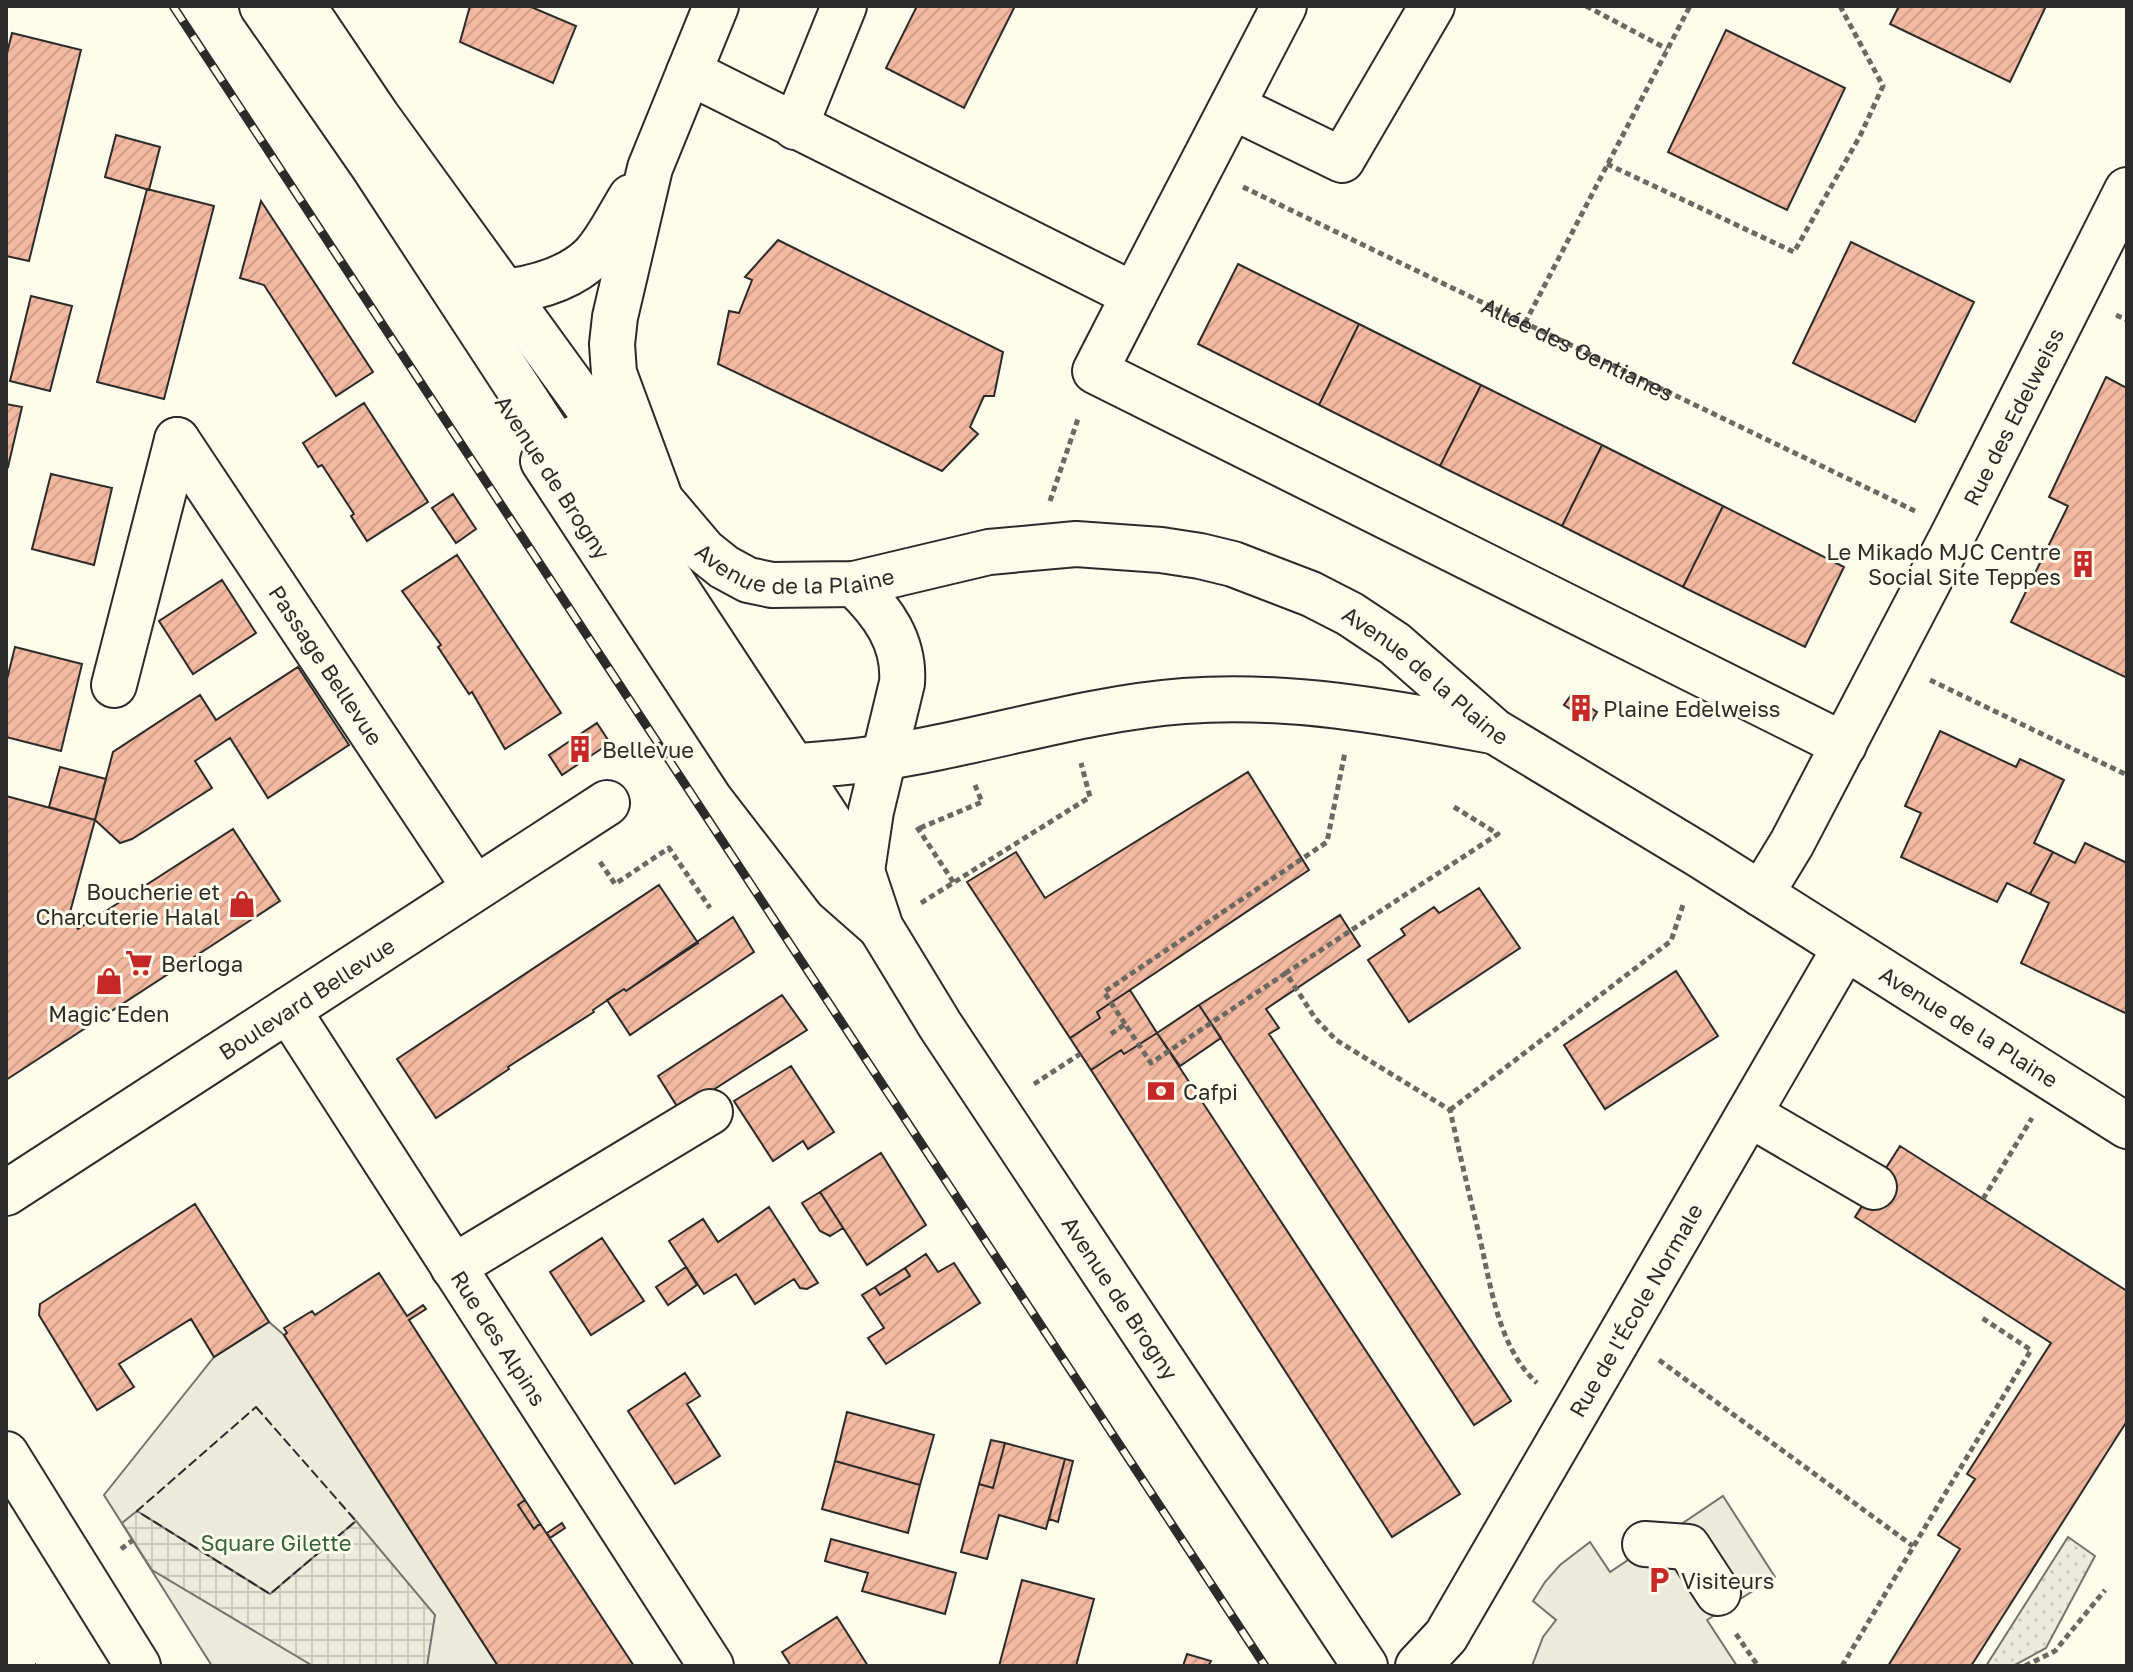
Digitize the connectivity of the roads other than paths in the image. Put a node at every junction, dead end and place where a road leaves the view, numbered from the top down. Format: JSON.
{"nodes":[{"id":1,"x":250,"y":6,"type":"edge"},
{"id":2,"x":262,"y":6,"type":"edge"},
{"id":3,"x":303,"y":6,"type":"edge"},
{"id":4,"x":716,"y":6,"type":"edge"},
{"id":5,"x":844,"y":6,"type":"edge"},
{"id":6,"x":1284,"y":6,"type":"edge"},
{"id":7,"x":1432,"y":6,"type":"edge"},
{"id":8,"x":689,"y":72,"type":"junction"},
{"id":9,"x":1233,"y":107,"type":"junction"},
{"id":10,"x":377,"y":116,"type":"junction"},
{"id":11,"x":795,"y":127,"type":"junction"},
{"id":12,"x":650,"y":168,"type":"junction"},
{"id":13,"x":2127,"y":190,"type":"edge"},
{"id":14,"x":505,"y":292,"type":"junction"},
{"id":15,"x":1134,"y":295,"type":"junction"},
{"id":16,"x":661,"y":501,"type":"junction"},
{"id":17,"x":854,"y":584,"type":"junction"},
{"id":18,"x":114,"y":685,"type":"dead end"},
{"id":19,"x":1494,"y":731,"type":"junction"},
{"id":20,"x":1844,"y":745,"type":"junction"},
{"id":21,"x":883,"y":759,"type":"junction"},
{"id":22,"x":778,"y":762,"type":"junction"},
{"id":23,"x":607,"y":803,"type":"dead end"},
{"id":24,"x":862,"y":871,"type":"junction"},
{"id":25,"x":475,"y":888,"type":"junction"},
{"id":26,"x":1761,"y":894,"type":"junction"},
{"id":27,"x":881,"y":928,"type":"junction"},
{"id":28,"x":1845,"y":948,"type":"junction"},
{"id":29,"x":288,"y":1010,"type":"junction"},
{"id":30,"x":710,"y":1112,"type":"dead end"},
{"id":31,"x":1749,"y":1114,"type":"junction"},
{"id":32,"x":2127,"y":1126,"type":"edge"},
{"id":33,"x":1874,"y":1187,"type":"dead end"},
{"id":34,"x":6,"y":1193,"type":"edge"},
{"id":35,"x":453,"y":1267,"type":"junction"},
{"id":36,"x":6,"y":1454,"type":"edge"},
{"id":37,"x":1645,"y":1544,"type":"dead end"},
{"id":38,"x":1718,"y":1593,"type":"dead end"},
{"id":39,"x":138,"y":1666,"type":"edge"},
{"id":40,"x":711,"y":1666,"type":"edge"},
{"id":41,"x":1365,"y":1666,"type":"edge"},
{"id":42,"x":1418,"y":1666,"type":"edge"}],
"edges":[{"from":1,"to":27,"type":"main road","name":"Avenue de Brogny"},
{"from":2,"to":22,"type":"main road","name":"Avenue de Brogny"},
{"from":3,"to":10,"type":"main road","name":"Avenue de Brogny"},
{"from":4,"to":8,"type":"main road"},
{"from":5,"to":11,"type":"main road"},
{"from":6,"to":9,"type":"main road"},
{"from":7,"to":9,"type":"main road"},
{"from":8,"to":11,"type":"main road"},
{"from":8,"to":12,"type":"main road"},
{"from":9,"to":15,"type":"main road"},
{"from":10,"to":14,"type":"main road","name":"Avenue de Brogny"},
{"from":10,"to":22,"type":"main road","name":"Avenue de Brogny"},
{"from":11,"to":15,"type":"main road"},
{"from":12,"to":14,"type":"main road"},
{"from":12,"to":16,"type":"main road"},
{"from":13,"to":20,"type":"main road","name":"Rue des Edelweiss"},
{"from":14,"to":16,"type":"main road","name":"Avenue de Brogny"},
{"from":15,"to":20,"type":"main road"},
{"from":16,"to":17,"type":"main road","name":"Avenue de la Plaine"},
{"from":17,"to":19,"type":"main road","name":"Avenue de la Plaine"},
{"from":17,"to":21,"type":"main road"},
{"from":18,"to":25,"type":"main road","name":"Passage Bellevue"},
{"from":19,"to":21,"type":"main road"},
{"from":19,"to":26,"type":"main road","name":"Avenue de la Plaine"},
{"from":20,"to":26,"type":"main road","name":"Rue des Edelweiss"},
{"from":21,"to":22,"type":"main road"},
{"from":21,"to":24,"type":"main road"},
{"from":22,"to":24,"type":"main road","name":"Avenue de Brogny"},
{"from":23,"to":25,"type":"main road","name":"Boulevard Bellevue"},
{"from":24,"to":27,"type":"main road","name":"Avenue de Brogny"},
{"from":25,"to":29,"type":"main road","name":"Boulevard Bellevue"},
{"from":26,"to":28,"type":"main road","name":"Avenue de la Plaine"},
{"from":27,"to":41,"type":"main road","name":"Avenue de Brogny"},
{"from":28,"to":31,"type":"main road","name":"Rue de l'École Normale"},
{"from":28,"to":32,"type":"main road","name":"Avenue de la Plaine"},
{"from":29,"to":34,"type":"main road","name":"Boulevard Bellevue"},
{"from":29,"to":35,"type":"main road","name":"Rue des Alpins"},
{"from":30,"to":35,"type":"main road"},
{"from":31,"to":33,"type":"main road"},
{"from":31,"to":42,"type":"main road","name":"Rue de l'École Normale"},
{"from":35,"to":40,"type":"main road","name":"Rue des Alpins"},
{"from":36,"to":39,"type":"main road"},
{"from":37,"to":38,"type":"main road"}]}
